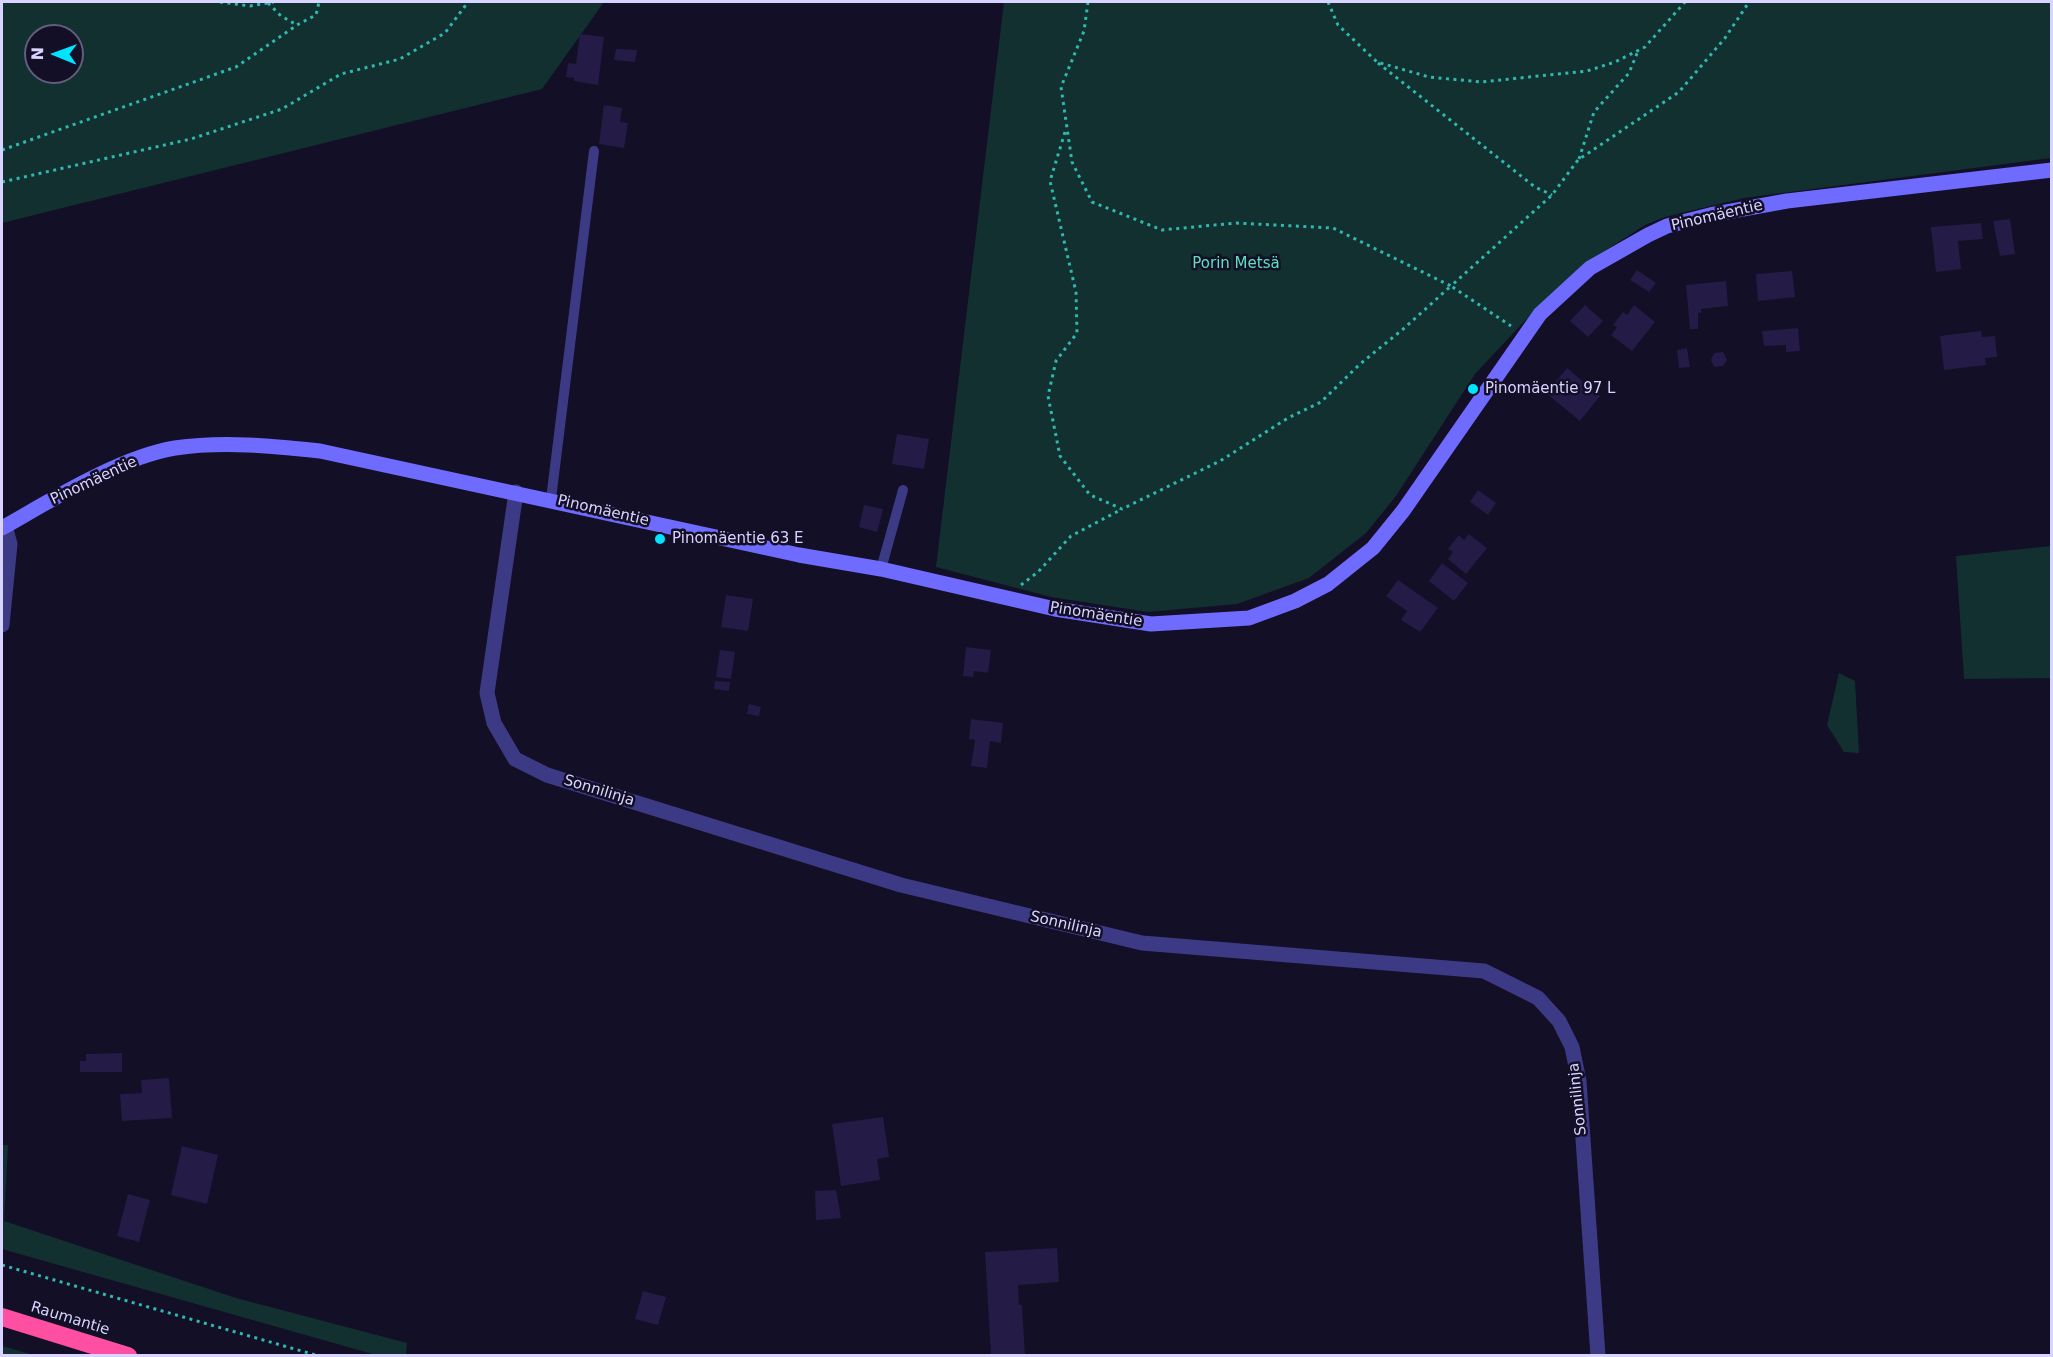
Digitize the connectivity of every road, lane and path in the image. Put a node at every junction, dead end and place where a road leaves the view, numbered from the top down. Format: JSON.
{"nodes":[{"id":1,"x":220,"y":2,"type":"edge"},
{"id":2,"x":274,"y":2,"type":"edge"},
{"id":3,"x":319,"y":2,"type":"edge"},
{"id":4,"x":468,"y":2,"type":"edge"},
{"id":5,"x":1088,"y":2,"type":"edge"},
{"id":6,"x":1328,"y":2,"type":"edge"},
{"id":7,"x":1685,"y":2,"type":"edge"},
{"id":8,"x":1749,"y":2,"type":"edge"},
{"id":9,"x":268,"y":3,"type":"junction"},
{"id":10,"x":297,"y":25,"type":"junction"},
{"id":11,"x":1639,"y":51,"type":"junction"},
{"id":12,"x":1377,"y":62,"type":"junction"},
{"id":13,"x":1065,"y":130,"type":"junction"},
{"id":14,"x":2,"y":150,"type":"edge"},
{"id":15,"x":594,"y":151,"type":"dead end"},
{"id":16,"x":1578,"y":160,"type":"junction"},
{"id":17,"x":2052,"y":171,"type":"edge"},
{"id":18,"x":2,"y":182,"type":"edge"},
{"id":19,"x":1552,"y":195,"type":"junction"},
{"id":20,"x":1451,"y":286,"type":"junction"},
{"id":21,"x":1525,"y":335,"type":"junction"},
{"id":22,"x":903,"y":490,"type":"dead end"},
{"id":23,"x":516,"y":492,"type":"junction"},
{"id":24,"x":551,"y":499,"type":"junction"},
{"id":25,"x":1122,"y":509,"type":"junction"},
{"id":26,"x":3,"y":527,"type":"edge"},
{"id":27,"x":881,"y":569,"type":"junction"},
{"id":28,"x":1003,"y":599,"type":"junction"},
{"id":29,"x":2,"y":625,"type":"edge"},
{"id":30,"x":2,"y":1265,"type":"edge"},
{"id":31,"x":2,"y":1317,"type":"edge"},
{"id":32,"x":128,"y":1356,"type":"edge"},
{"id":33,"x":319,"y":1356,"type":"edge"},
{"id":34,"x":1598,"y":1356,"type":"edge"}],
"edges":[{"from":1,"to":9,"type":"path"},
{"from":2,"to":9,"type":"path"},
{"from":3,"to":10,"type":"path"},
{"from":4,"to":18,"type":"path"},
{"from":5,"to":13,"type":"path"},
{"from":6,"to":12,"type":"path"},
{"from":7,"to":11,"type":"path"},
{"from":8,"to":16,"type":"path"},
{"from":9,"to":10,"type":"path"},
{"from":10,"to":14,"type":"path"},
{"from":11,"to":12,"type":"path"},
{"from":11,"to":16,"type":"path"},
{"from":12,"to":19,"type":"path"},
{"from":13,"to":20,"type":"path"},
{"from":13,"to":25,"type":"path"},
{"from":15,"to":24,"type":"lane"},
{"from":16,"to":19,"type":"path"},
{"from":17,"to":21,"type":"street","name":"Pinomäentie"},
{"from":19,"to":20,"type":"path"},
{"from":20,"to":21,"type":"path"},
{"from":20,"to":25,"type":"path"},
{"from":21,"to":28,"type":"street","name":"Pinomäentie"},
{"from":22,"to":27,"type":"lane"},
{"from":23,"to":24,"type":"street","name":"Pinomäentie"},
{"from":23,"to":26,"type":"street","name":"Pinomäentie"},
{"from":23,"to":34,"type":"street","name":"Sonnilinja"},
{"from":24,"to":27,"type":"street","name":"Pinomäentie"},
{"from":25,"to":28,"type":"path"},
{"from":26,"to":29,"type":"street"},
{"from":27,"to":28,"type":"street","name":"Pinomäentie"},
{"from":30,"to":33,"type":"path"},
{"from":31,"to":32,"type":"highway","name":"Raumantie"}]}
